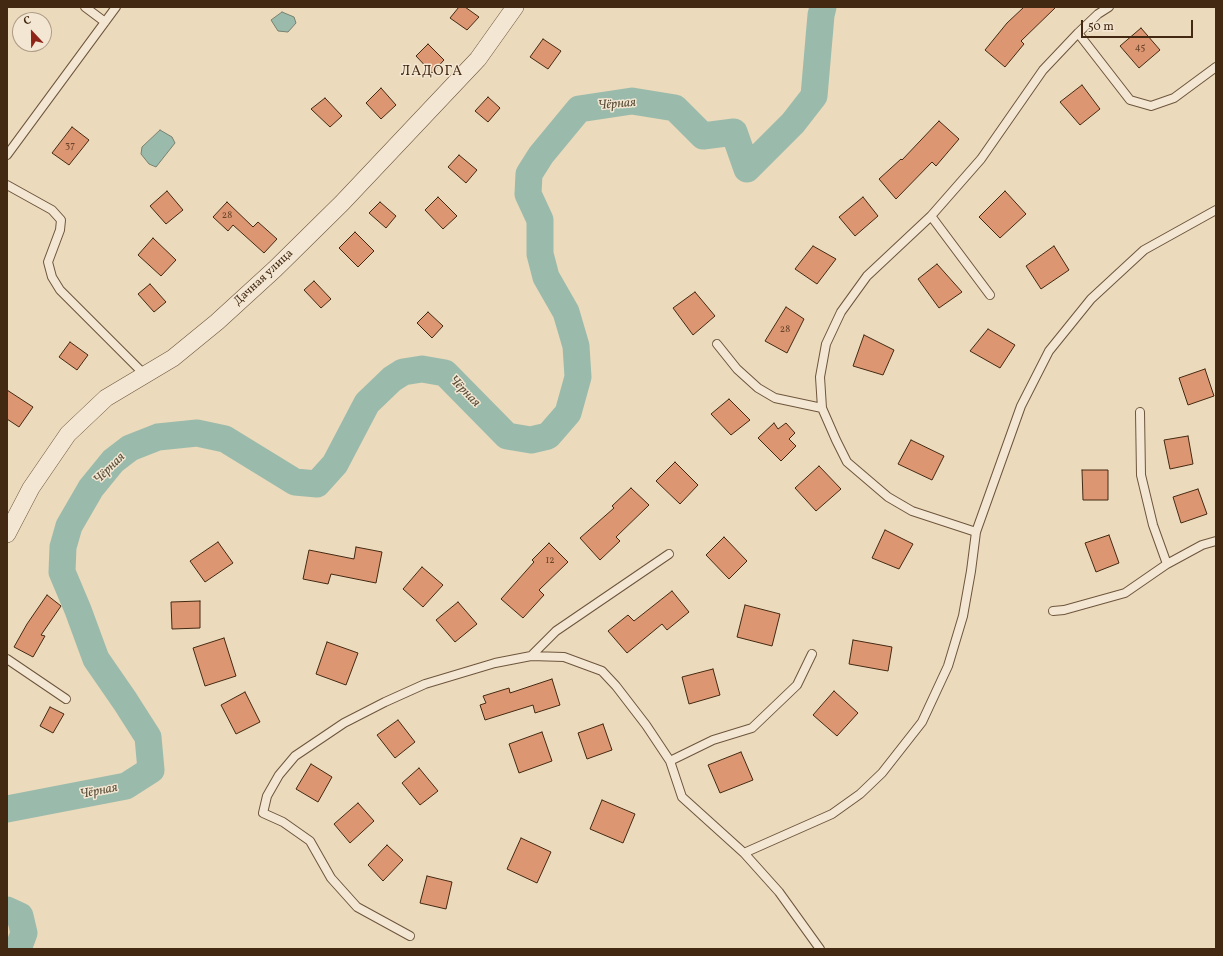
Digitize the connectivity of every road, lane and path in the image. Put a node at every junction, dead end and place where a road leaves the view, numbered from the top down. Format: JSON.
{"nodes":[{"id":1,"x":85,"y":7,"type":"edge"},
{"id":2,"x":116,"y":7,"type":"edge"},
{"id":3,"x":515,"y":7,"type":"edge"},
{"id":4,"x":1109,"y":7,"type":"edge"},
{"id":5,"x":105,"y":22,"type":"junction"},
{"id":6,"x":1078,"y":33,"type":"junction"},
{"id":7,"x":1216,"y":67,"type":"edge"},
{"id":8,"x":7,"y":155,"type":"edge"},
{"id":9,"x":7,"y":185,"type":"edge"},
{"id":10,"x":1216,"y":210,"type":"edge"},
{"id":11,"x":931,"y":216,"type":"junction"},
{"id":12,"x":990,"y":295,"type":"dead end"},
{"id":13,"x":717,"y":344,"type":"dead end"},
{"id":14,"x":145,"y":375,"type":"junction"},
{"id":15,"x":822,"y":408,"type":"junction"},
{"id":16,"x":1140,"y":412,"type":"dead end"},
{"id":17,"x":976,"y":532,"type":"junction"},
{"id":18,"x":7,"y":534,"type":"edge"},
{"id":19,"x":1216,"y":541,"type":"edge"},
{"id":20,"x":669,"y":554,"type":"dead end"},
{"id":21,"x":1167,"y":564,"type":"junction"},
{"id":22,"x":1053,"y":611,"type":"dead end"},
{"id":23,"x":812,"y":654,"type":"dead end"},
{"id":24,"x":531,"y":656,"type":"junction"},
{"id":25,"x":7,"y":659,"type":"edge"},
{"id":26,"x":66,"y":699,"type":"dead end"},
{"id":27,"x":670,"y":761,"type":"junction"},
{"id":28,"x":744,"y":853,"type":"junction"},
{"id":29,"x":410,"y":936,"type":"dead end"},
{"id":30,"x":820,"y":949,"type":"edge"}],
"edges":[{"from":1,"to":5,"type":"lane"},
{"from":2,"to":5,"type":"lane"},
{"from":3,"to":14,"type":"street","name":"Дачная улица"},
{"from":4,"to":6,"type":"lane"},
{"from":5,"to":8,"type":"lane"},
{"from":6,"to":7,"type":"lane"},
{"from":6,"to":11,"type":"lane"},
{"from":9,"to":14,"type":"lane"},
{"from":10,"to":17,"type":"lane"},
{"from":11,"to":12,"type":"lane"},
{"from":11,"to":15,"type":"lane"},
{"from":13,"to":15,"type":"lane"},
{"from":14,"to":18,"type":"street","name":"Дачная улица"},
{"from":15,"to":17,"type":"lane"},
{"from":16,"to":21,"type":"lane"},
{"from":17,"to":28,"type":"lane"},
{"from":19,"to":21,"type":"lane"},
{"from":20,"to":24,"type":"lane"},
{"from":21,"to":22,"type":"lane"},
{"from":23,"to":27,"type":"lane"},
{"from":24,"to":27,"type":"lane"},
{"from":24,"to":29,"type":"lane"},
{"from":25,"to":26,"type":"lane"},
{"from":27,"to":28,"type":"lane"},
{"from":28,"to":30,"type":"lane"}]}
